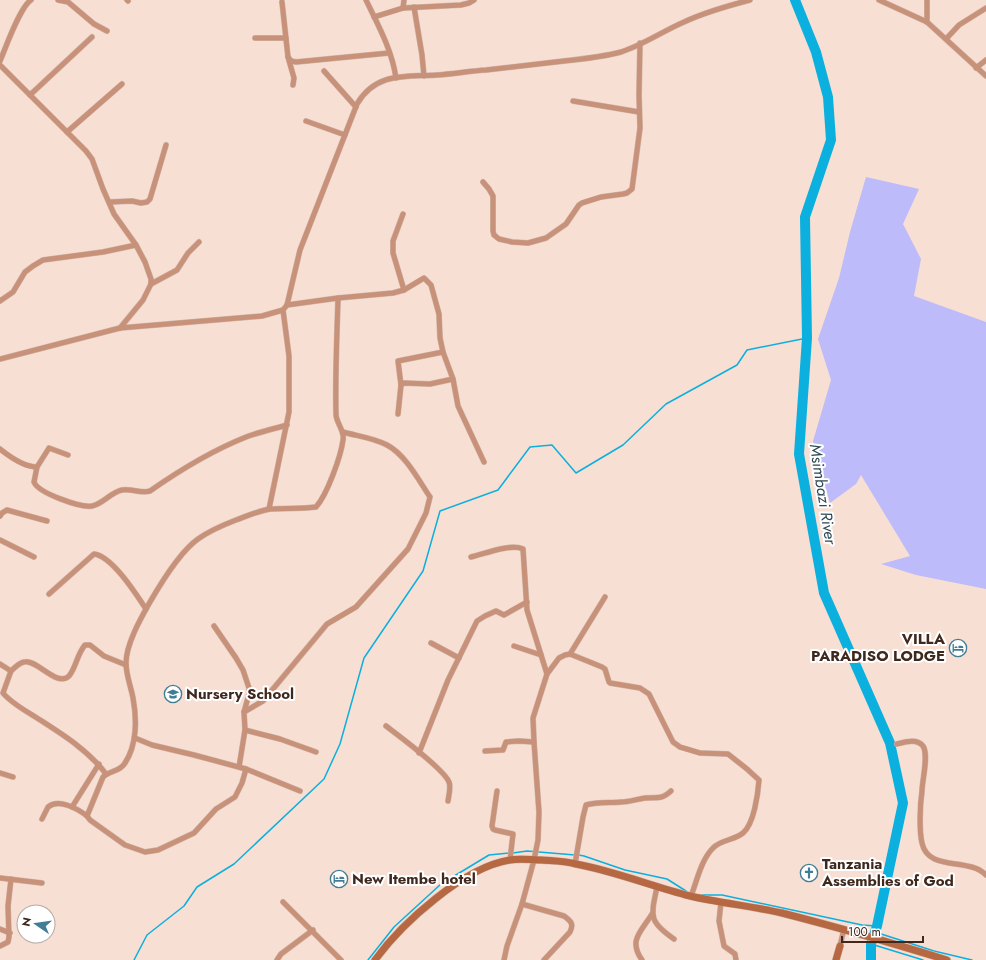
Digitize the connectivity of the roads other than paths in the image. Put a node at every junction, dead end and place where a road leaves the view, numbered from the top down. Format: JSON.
{"nodes":[{"id":1,"x":31,"y":0,"type":"edge"},
{"id":2,"x":58,"y":0,"type":"edge"},
{"id":3,"x":366,"y":0,"type":"edge"},
{"id":4,"x":404,"y":0,"type":"edge"},
{"id":5,"x":474,"y":0,"type":"edge"},
{"id":6,"x":750,"y":0,"type":"edge"},
{"id":7,"x":879,"y":0,"type":"edge"},
{"id":8,"x":927,"y":0,"type":"edge"},
{"id":9,"x":282,"y":2,"type":"dead end"},
{"id":10,"x":414,"y":7,"type":"junction"},
{"id":11,"x":403,"y":8,"type":"junction"},
{"id":12,"x":986,"y":8,"type":"edge"},
{"id":13,"x":374,"y":17,"type":"junction"},
{"id":14,"x":927,"y":22,"type":"junction"},
{"id":15,"x":107,"y":31,"type":"dead end"},
{"id":16,"x":92,"y":37,"type":"dead end"},
{"id":17,"x":255,"y":38,"type":"dead end"},
{"id":18,"x":286,"y":38,"type":"junction"},
{"id":19,"x":946,"y":39,"type":"junction"},
{"id":20,"x":640,"y":43,"type":"junction"},
{"id":21,"x":390,"y":53,"type":"junction"},
{"id":22,"x":288,"y":57,"type":"junction"},
{"id":23,"x":986,"y":60,"type":"edge"},
{"id":24,"x":0,"y":61,"type":"edge"},
{"id":25,"x":0,"y":65,"type":"edge"},
{"id":26,"x":976,"y":68,"type":"junction"},
{"id":27,"x":324,"y":71,"type":"dead end"},
{"id":28,"x":424,"y":76,"type":"junction"},
{"id":29,"x":986,"y":76,"type":"edge"},
{"id":30,"x":396,"y":78,"type":"junction"},
{"id":31,"x":122,"y":84,"type":"dead end"},
{"id":32,"x":293,"y":85,"type":"dead end"},
{"id":33,"x":30,"y":96,"type":"junction"},
{"id":34,"x":573,"y":101,"type":"dead end"},
{"id":35,"x":356,"y":107,"type":"junction"},
{"id":36,"x":639,"y":112,"type":"junction"},
{"id":37,"x":306,"y":121,"type":"dead end"},
{"id":38,"x":67,"y":132,"type":"junction"},
{"id":39,"x":345,"y":135,"type":"junction"},
{"id":40,"x":166,"y":145,"type":"dead end"},
{"id":41,"x":483,"y":182,"type":"dead end"},
{"id":42,"x":110,"y":202,"type":"junction"},
{"id":43,"x":403,"y":214,"type":"dead end"},
{"id":44,"x":199,"y":242,"type":"dead end"},
{"id":45,"x":136,"y":245,"type":"junction"},
{"id":46,"x":151,"y":284,"type":"junction"},
{"id":47,"x":404,"y":290,"type":"junction"},
{"id":48,"x":338,"y":298,"type":"junction"},
{"id":49,"x":0,"y":301,"type":"edge"},
{"id":50,"x":286,"y":305,"type":"junction"},
{"id":51,"x":283,"y":310,"type":"junction"},
{"id":52,"x":120,"y":328,"type":"junction"},
{"id":53,"x":443,"y":352,"type":"junction"},
{"id":54,"x":0,"y":360,"type":"edge"},
{"id":55,"x":453,"y":379,"type":"junction"},
{"id":56,"x":401,"y":384,"type":"junction"},
{"id":57,"x":398,"y":414,"type":"dead end"},
{"id":58,"x":287,"y":425,"type":"junction"},
{"id":59,"x":343,"y":432,"type":"junction"},
{"id":60,"x":0,"y":449,"type":"edge"},
{"id":61,"x":68,"y":455,"type":"dead end"},
{"id":62,"x":484,"y":462,"type":"dead end"},
{"id":63,"x":37,"y":467,"type":"junction"},
{"id":64,"x":269,"y":509,"type":"junction"},
{"id":65,"x":0,"y":516,"type":"edge"},
{"id":66,"x":47,"y":521,"type":"dead end"},
{"id":67,"x":0,"y":540,"type":"edge"},
{"id":68,"x":34,"y":557,"type":"dead end"},
{"id":69,"x":471,"y":557,"type":"dead end"},
{"id":70,"x":49,"y":594,"type":"dead end"},
{"id":71,"x":605,"y":597,"type":"dead end"},
{"id":72,"x":527,"y":602,"type":"junction"},
{"id":73,"x":146,"y":609,"type":"junction"},
{"id":74,"x":214,"y":626,"type":"dead end"},
{"id":75,"x":430,"y":643,"type":"dead end"},
{"id":76,"x":514,"y":646,"type":"dead end"},
{"id":77,"x":570,"y":654,"type":"junction"},
{"id":78,"x":541,"y":655,"type":"junction"},
{"id":79,"x":458,"y":658,"type":"junction"},
{"id":80,"x":0,"y":664,"type":"edge"},
{"id":81,"x":126,"y":665,"type":"junction"},
{"id":82,"x":11,"y":671,"type":"junction"},
{"id":83,"x":547,"y":674,"type":"junction"},
{"id":84,"x":1,"y":693,"type":"edge"},
{"id":85,"x":244,"y":712,"type":"junction"},
{"id":86,"x":386,"y":726,"type":"dead end"},
{"id":87,"x":244,"y":730,"type":"junction"},
{"id":88,"x":135,"y":738,"type":"junction"},
{"id":89,"x":534,"y":742,"type":"junction"},
{"id":90,"x":897,"y":744,"type":"dead end"},
{"id":91,"x":485,"y":751,"type":"dead end"},
{"id":92,"x":316,"y":752,"type":"dead end"},
{"id":93,"x":419,"y":753,"type":"junction"},
{"id":94,"x":99,"y":764,"type":"junction"},
{"id":95,"x":239,"y":767,"type":"junction"},
{"id":96,"x":246,"y":769,"type":"junction"},
{"id":97,"x":0,"y":773,"type":"edge"},
{"id":98,"x":106,"y":774,"type":"junction"},
{"id":99,"x":13,"y":777,"type":"dead end"},
{"id":100,"x":300,"y":791,"type":"dead end"},
{"id":101,"x":497,"y":791,"type":"dead end"},
{"id":102,"x":671,"y":791,"type":"dead end"},
{"id":103,"x":448,"y":801,"type":"dead end"},
{"id":104,"x":72,"y":807,"type":"junction"},
{"id":105,"x":87,"y":816,"type":"junction"},
{"id":106,"x":42,"y":819,"type":"dead end"},
{"id":107,"x":510,"y":860,"type":"junction"},
{"id":108,"x":534,"y":860,"type":"junction"},
{"id":109,"x":575,"y":864,"type":"junction"},
{"id":110,"x":986,"y":875,"type":"edge"},
{"id":111,"x":0,"y":878,"type":"edge"},
{"id":112,"x":11,"y":879,"type":"junction"},
{"id":113,"x":42,"y":883,"type":"dead end"},
{"id":114,"x":657,"y":887,"type":"junction"},
{"id":115,"x":691,"y":896,"type":"junction"},
{"id":116,"x":283,"y":902,"type":"dead end"},
{"id":117,"x":721,"y":902,"type":"junction"},
{"id":118,"x":522,"y":904,"type":"junction"},
{"id":119,"x":652,"y":914,"type":"junction"},
{"id":120,"x":0,"y":929,"type":"edge"},
{"id":121,"x":844,"y":929,"type":"junction"},
{"id":122,"x":313,"y":930,"type":"junction"},
{"id":123,"x":10,"y":933,"type":"junction"},
{"id":124,"x":674,"y":939,"type":"dead end"},
{"id":125,"x":0,"y":946,"type":"edge"},
{"id":126,"x":840,"y":946,"type":"joint"},
{"id":127,"x":379,"y":958,"type":"edge"},
{"id":128,"x":277,"y":960,"type":"edge"},
{"id":129,"x":341,"y":960,"type":"edge"},
{"id":130,"x":504,"y":960,"type":"edge"},
{"id":131,"x":544,"y":960,"type":"edge"},
{"id":132,"x":642,"y":960,"type":"edge"},
{"id":133,"x":736,"y":960,"type":"edge"},
{"id":134,"x":836,"y":960,"type":"edge"},
{"id":135,"x":947,"y":960,"type":"edge"}],
"edges":[{"from":1,"to":24,"type":"street"},
{"from":2,"to":15,"type":"street"},
{"from":3,"to":13,"type":"street"},
{"from":4,"to":11,"type":"street"},
{"from":5,"to":10,"type":"street"},
{"from":6,"to":20,"type":"street"},
{"from":7,"to":14,"type":"street"},
{"from":8,"to":14,"type":"street"},
{"from":9,"to":18,"type":"street"},
{"from":10,"to":11,"type":"street"},
{"from":10,"to":28,"type":"street"},
{"from":11,"to":13,"type":"street"},
{"from":12,"to":19,"type":"street"},
{"from":13,"to":21,"type":"street"},
{"from":14,"to":19,"type":"street"},
{"from":16,"to":33,"type":"street"},
{"from":17,"to":18,"type":"street"},
{"from":18,"to":22,"type":"street"},
{"from":19,"to":26,"type":"street"},
{"from":20,"to":28,"type":"street"},
{"from":20,"to":36,"type":"street"},
{"from":21,"to":22,"type":"street"},
{"from":21,"to":30,"type":"street"},
{"from":22,"to":32,"type":"street"},
{"from":23,"to":26,"type":"street"},
{"from":25,"to":33,"type":"street"},
{"from":26,"to":29,"type":"street"},
{"from":27,"to":35,"type":"street"},
{"from":28,"to":30,"type":"street"},
{"from":30,"to":35,"type":"street"},
{"from":31,"to":38,"type":"street"},
{"from":33,"to":38,"type":"street"},
{"from":34,"to":36,"type":"street"},
{"from":35,"to":39,"type":"street"},
{"from":36,"to":41,"type":"street"},
{"from":37,"to":39,"type":"street"},
{"from":38,"to":42,"type":"street"},
{"from":39,"to":50,"type":"street"},
{"from":40,"to":42,"type":"street"},
{"from":42,"to":45,"type":"street"},
{"from":43,"to":47,"type":"street"},
{"from":44,"to":46,"type":"street"},
{"from":45,"to":46,"type":"street"},
{"from":45,"to":49,"type":"street"},
{"from":46,"to":52,"type":"street"},
{"from":47,"to":48,"type":"street"},
{"from":47,"to":53,"type":"street"},
{"from":48,"to":50,"type":"street"},
{"from":48,"to":59,"type":"street"},
{"from":50,"to":51,"type":"street"},
{"from":51,"to":52,"type":"street"},
{"from":51,"to":58,"type":"street"},
{"from":52,"to":54,"type":"street"},
{"from":53,"to":55,"type":"street"},
{"from":53,"to":56,"type":"street"},
{"from":55,"to":56,"type":"street"},
{"from":55,"to":62,"type":"street"},
{"from":56,"to":57,"type":"street"},
{"from":58,"to":63,"type":"street"},
{"from":58,"to":64,"type":"street"},
{"from":59,"to":64,"type":"street"},
{"from":59,"to":85,"type":"street"},
{"from":60,"to":63,"type":"street"},
{"from":61,"to":63,"type":"street"},
{"from":64,"to":73,"type":"street"},
{"from":65,"to":66,"type":"street"},
{"from":67,"to":68,"type":"street"},
{"from":69,"to":72,"type":"street"},
{"from":70,"to":73,"type":"street"},
{"from":71,"to":77,"type":"street"},
{"from":72,"to":78,"type":"street"},
{"from":72,"to":79,"type":"street"},
{"from":73,"to":81,"type":"street"},
{"from":74,"to":85,"type":"street"},
{"from":75,"to":79,"type":"street"},
{"from":76,"to":78,"type":"street"},
{"from":77,"to":83,"type":"street"},
{"from":77,"to":115,"type":"street"},
{"from":78,"to":83,"type":"street"},
{"from":79,"to":93,"type":"street"},
{"from":80,"to":82,"type":"street"},
{"from":81,"to":82,"type":"street"},
{"from":81,"to":88,"type":"street"},
{"from":82,"to":84,"type":"street"},
{"from":83,"to":89,"type":"street"},
{"from":84,"to":94,"type":"street"},
{"from":85,"to":87,"type":"street"},
{"from":86,"to":93,"type":"street"},
{"from":87,"to":92,"type":"street"},
{"from":87,"to":95,"type":"street"},
{"from":88,"to":95,"type":"street"},
{"from":88,"to":98,"type":"street"},
{"from":89,"to":91,"type":"street"},
{"from":89,"to":108,"type":"street"},
{"from":90,"to":110,"type":"street"},
{"from":93,"to":103,"type":"street"},
{"from":94,"to":98,"type":"street"},
{"from":94,"to":104,"type":"street"},
{"from":95,"to":96,"type":"street"},
{"from":96,"to":100,"type":"street"},
{"from":96,"to":105,"type":"street"},
{"from":97,"to":99,"type":"street"},
{"from":98,"to":105,"type":"street"},
{"from":101,"to":107,"type":"street"},
{"from":102,"to":109,"type":"street"},
{"from":104,"to":105,"type":"street"},
{"from":104,"to":106,"type":"street"},
{"from":107,"to":108,"type":"main road"},
{"from":107,"to":127,"type":"main road"},
{"from":108,"to":109,"type":"main road"},
{"from":108,"to":118,"type":"street"},
{"from":109,"to":114,"type":"main road"},
{"from":111,"to":112,"type":"street"},
{"from":112,"to":113,"type":"street"},
{"from":112,"to":123,"type":"street"},
{"from":114,"to":115,"type":"main road"},
{"from":114,"to":119,"type":"street"},
{"from":115,"to":117,"type":"main road"},
{"from":116,"to":122,"type":"street"},
{"from":117,"to":121,"type":"main road"},
{"from":117,"to":133,"type":"street"},
{"from":118,"to":130,"type":"street"},
{"from":118,"to":131,"type":"street"},
{"from":119,"to":124,"type":"street"},
{"from":119,"to":132,"type":"street"},
{"from":120,"to":123,"type":"street"},
{"from":121,"to":126,"type":"street"},
{"from":121,"to":135,"type":"main road"},
{"from":122,"to":128,"type":"street"},
{"from":122,"to":129,"type":"street"},
{"from":123,"to":125,"type":"street"},
{"from":126,"to":134,"type":"main road"}]}
